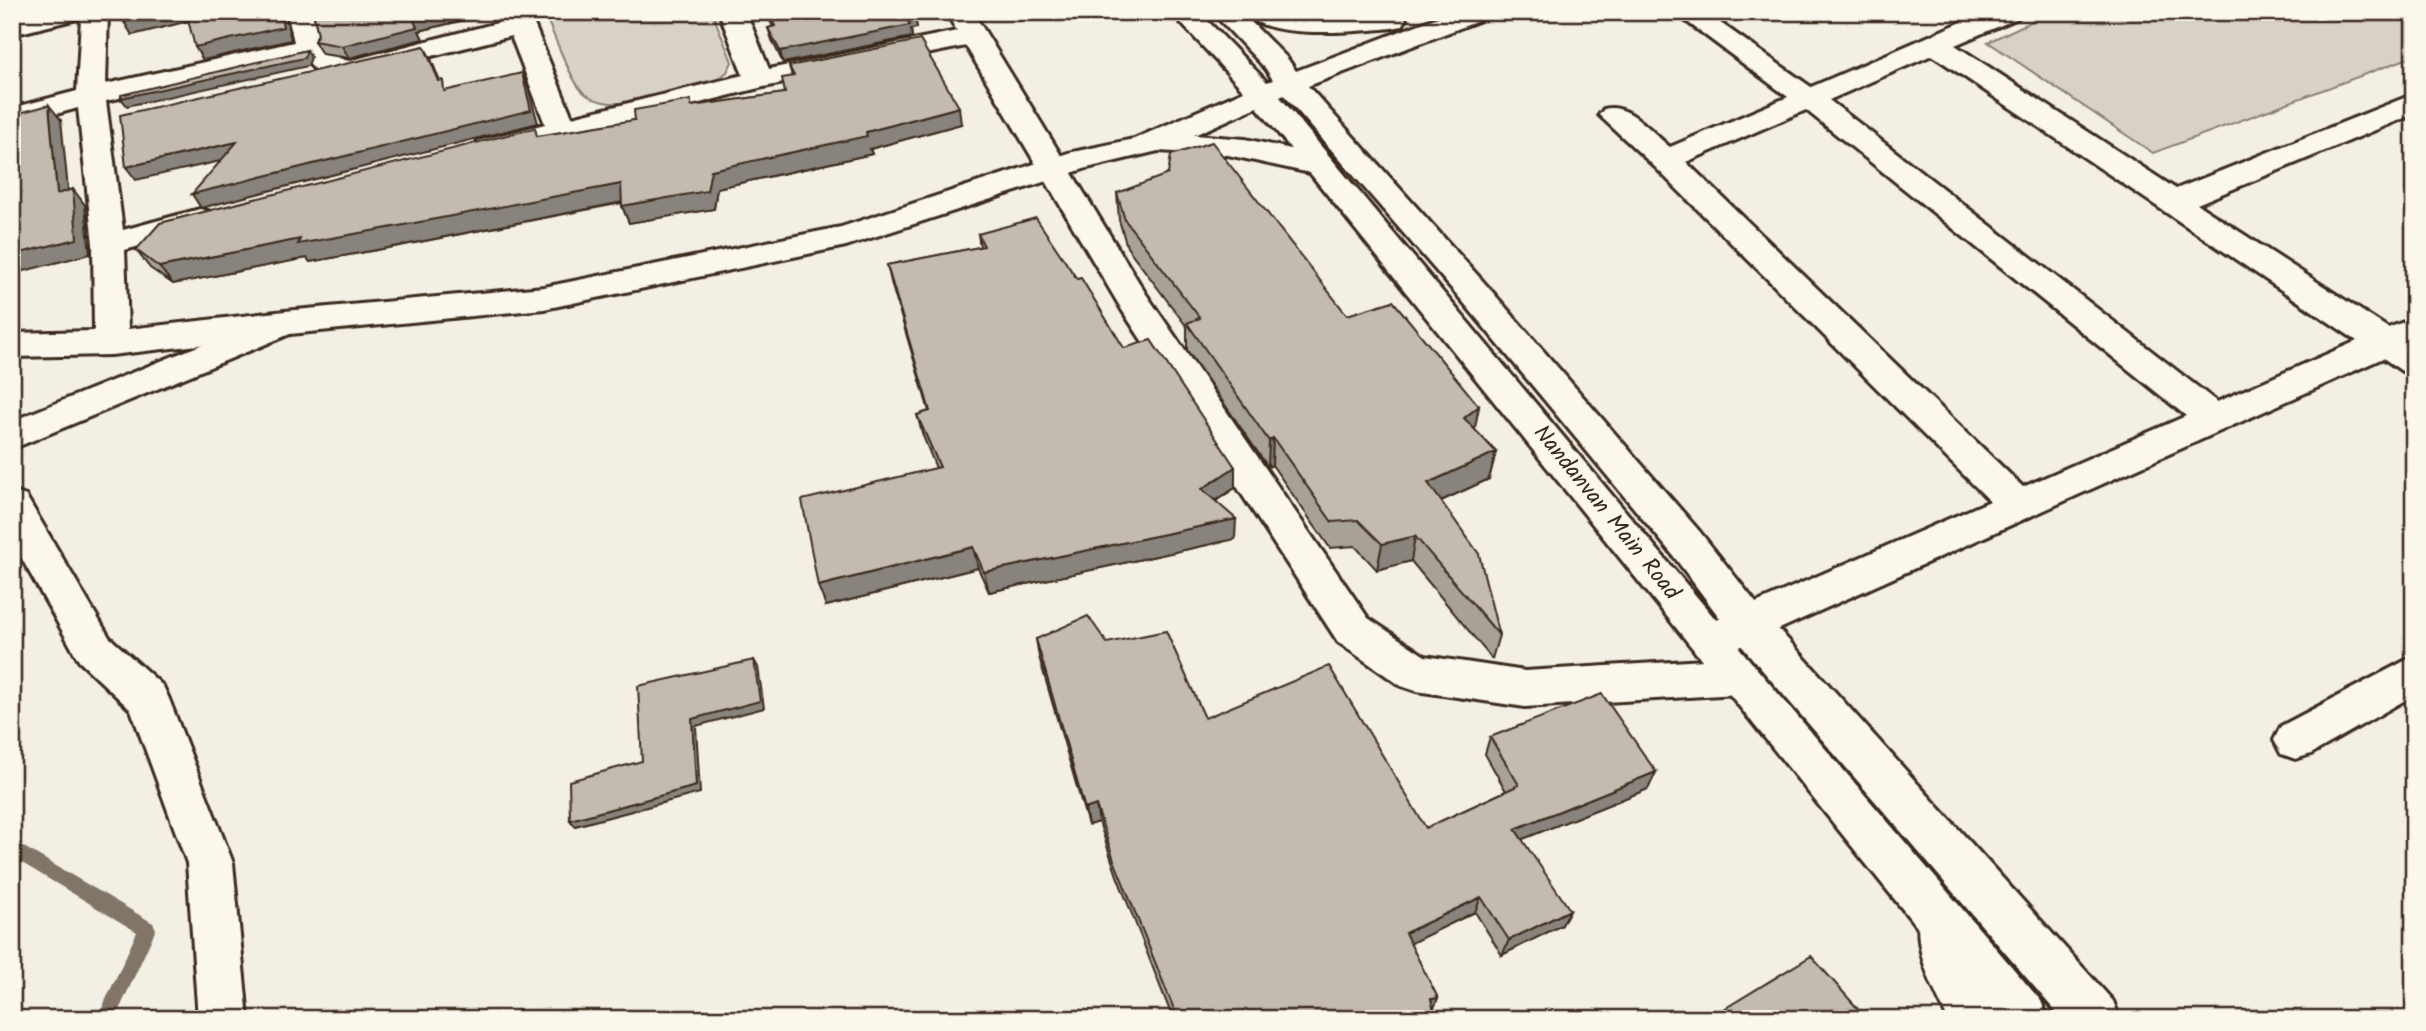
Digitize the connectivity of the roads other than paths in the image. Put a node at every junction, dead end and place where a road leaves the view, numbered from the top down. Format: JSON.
{"nodes":[{"id":1,"x":73,"y":12,"type":"edge"},
{"id":2,"x":95,"y":12,"type":"edge"},
{"id":3,"x":300,"y":12,"type":"edge"},
{"id":4,"x":732,"y":12,"type":"edge"},
{"id":5,"x":1184,"y":12,"type":"edge"},
{"id":6,"x":1225,"y":12,"type":"edge"},
{"id":7,"x":1258,"y":12,"type":"edge"},
{"id":8,"x":1476,"y":12,"type":"edge"},
{"id":9,"x":1687,"y":12,"type":"edge"},
{"id":10,"x":2008,"y":12,"type":"edge"},
{"id":11,"x":1403,"y":16,"type":"edge"},
{"id":12,"x":517,"y":19,"type":"edge"},
{"id":13,"x":966,"y":24,"type":"edge"},
{"id":14,"x":12,"y":27,"type":"edge"},
{"id":15,"x":1936,"y":45,"type":"junction"},
{"id":16,"x":309,"y":47,"type":"junction"},
{"id":17,"x":349,"y":69,"type":"junction"},
{"id":18,"x":759,"y":80,"type":"junction"},
{"id":19,"x":1268,"y":80,"type":"junction"},
{"id":20,"x":303,"y":81,"type":"edge"},
{"id":21,"x":1810,"y":99,"type":"junction"},
{"id":22,"x":2414,"y":103,"type":"edge"},
{"id":23,"x":102,"y":114,"type":"junction"},
{"id":24,"x":1614,"y":115,"type":"dead end"},
{"id":25,"x":12,"y":117,"type":"edge"},
{"id":26,"x":562,"y":129,"type":"junction"},
{"id":27,"x":1143,"y":146,"type":"junction"},
{"id":28,"x":457,"y":155,"type":"edge"},
{"id":29,"x":1666,"y":160,"type":"junction"},
{"id":30,"x":1068,"y":164,"type":"junction"},
{"id":31,"x":1320,"y":166,"type":"junction"},
{"id":32,"x":2173,"y":202,"type":"junction"},
{"id":33,"x":231,"y":211,"type":"edge"},
{"id":34,"x":109,"y":244,"type":"junction"},
{"id":35,"x":285,"y":323,"type":"junction"},
{"id":36,"x":111,"y":343,"type":"junction"},
{"id":37,"x":12,"y":345,"type":"edge"},
{"id":38,"x":2404,"y":345,"type":"edge"},
{"id":39,"x":2213,"y":418,"type":"junction"},
{"id":40,"x":12,"y":436,"type":"edge"},
{"id":41,"x":2017,"y":504,"type":"junction"},
{"id":42,"x":12,"y":506,"type":"edge"},
{"id":43,"x":1749,"y":625,"type":"junction"},
{"id":44,"x":1724,"y":659,"type":"junction"},
{"id":45,"x":2414,"y":674,"type":"edge"},
{"id":46,"x":2296,"y":740,"type":"dead end"},
{"id":47,"x":1940,"y":921,"type":"junction"},
{"id":48,"x":223,"y":1019,"type":"edge"},
{"id":49,"x":1975,"y":1019,"type":"edge"},
{"id":50,"x":2023,"y":1019,"type":"edge"},
{"id":51,"x":2095,"y":1019,"type":"edge"}],
"edges":[{"from":1,"to":14,"type":"street"},
{"from":2,"to":23,"type":"street"},
{"from":3,"to":16,"type":"street"},
{"from":4,"to":18,"type":"street"},
{"from":5,"to":19,"type":"street","name":"Nandanvan Main Road"},
{"from":6,"to":19,"type":"street"},
{"from":7,"to":11,"type":"street"},
{"from":8,"to":19,"type":"street"},
{"from":9,"to":21,"type":"street"},
{"from":10,"to":15,"type":"street"},
{"from":11,"to":19,"type":"street"},
{"from":12,"to":17,"type":"street"},
{"from":12,"to":26,"type":"street"},
{"from":13,"to":18,"type":"street"},
{"from":13,"to":30,"type":"street"},
{"from":15,"to":21,"type":"street"},
{"from":15,"to":32,"type":"street"},
{"from":16,"to":17,"type":"street"},
{"from":16,"to":23,"type":"street"},
{"from":17,"to":20,"type":"street"},
{"from":18,"to":26,"type":"street"},
{"from":19,"to":27,"type":"street"},
{"from":19,"to":30,"type":"street"},
{"from":19,"to":31,"type":"street","name":"Nandanvan Main Road"},
{"from":19,"to":43,"type":"street"},
{"from":21,"to":29,"type":"street"},
{"from":21,"to":39,"type":"street"},
{"from":22,"to":32,"type":"street"},
{"from":23,"to":25,"type":"street"},
{"from":23,"to":34,"type":"street"},
{"from":24,"to":29,"type":"street"},
{"from":26,"to":28,"type":"street"},
{"from":27,"to":30,"type":"street"},
{"from":27,"to":31,"type":"street"},
{"from":29,"to":41,"type":"street"},
{"from":30,"to":35,"type":"street"},
{"from":30,"to":44,"type":"street"},
{"from":31,"to":44,"type":"street","name":"Nandanvan Main Road"},
{"from":32,"to":38,"type":"street"},
{"from":33,"to":34,"type":"street"},
{"from":34,"to":36,"type":"street"},
{"from":35,"to":36,"type":"street"},
{"from":35,"to":40,"type":"street"},
{"from":36,"to":37,"type":"street"},
{"from":38,"to":39,"type":"street"},
{"from":39,"to":41,"type":"street"},
{"from":41,"to":43,"type":"street"},
{"from":42,"to":48,"type":"street"},
{"from":43,"to":44,"type":"street"},
{"from":43,"to":51,"type":"street"},
{"from":44,"to":47,"type":"street","name":"Nandanvan Main Road"},
{"from":45,"to":46,"type":"street"},
{"from":47,"to":49,"type":"street"},
{"from":47,"to":50,"type":"street","name":"Nandanvan Main Road"}]}
